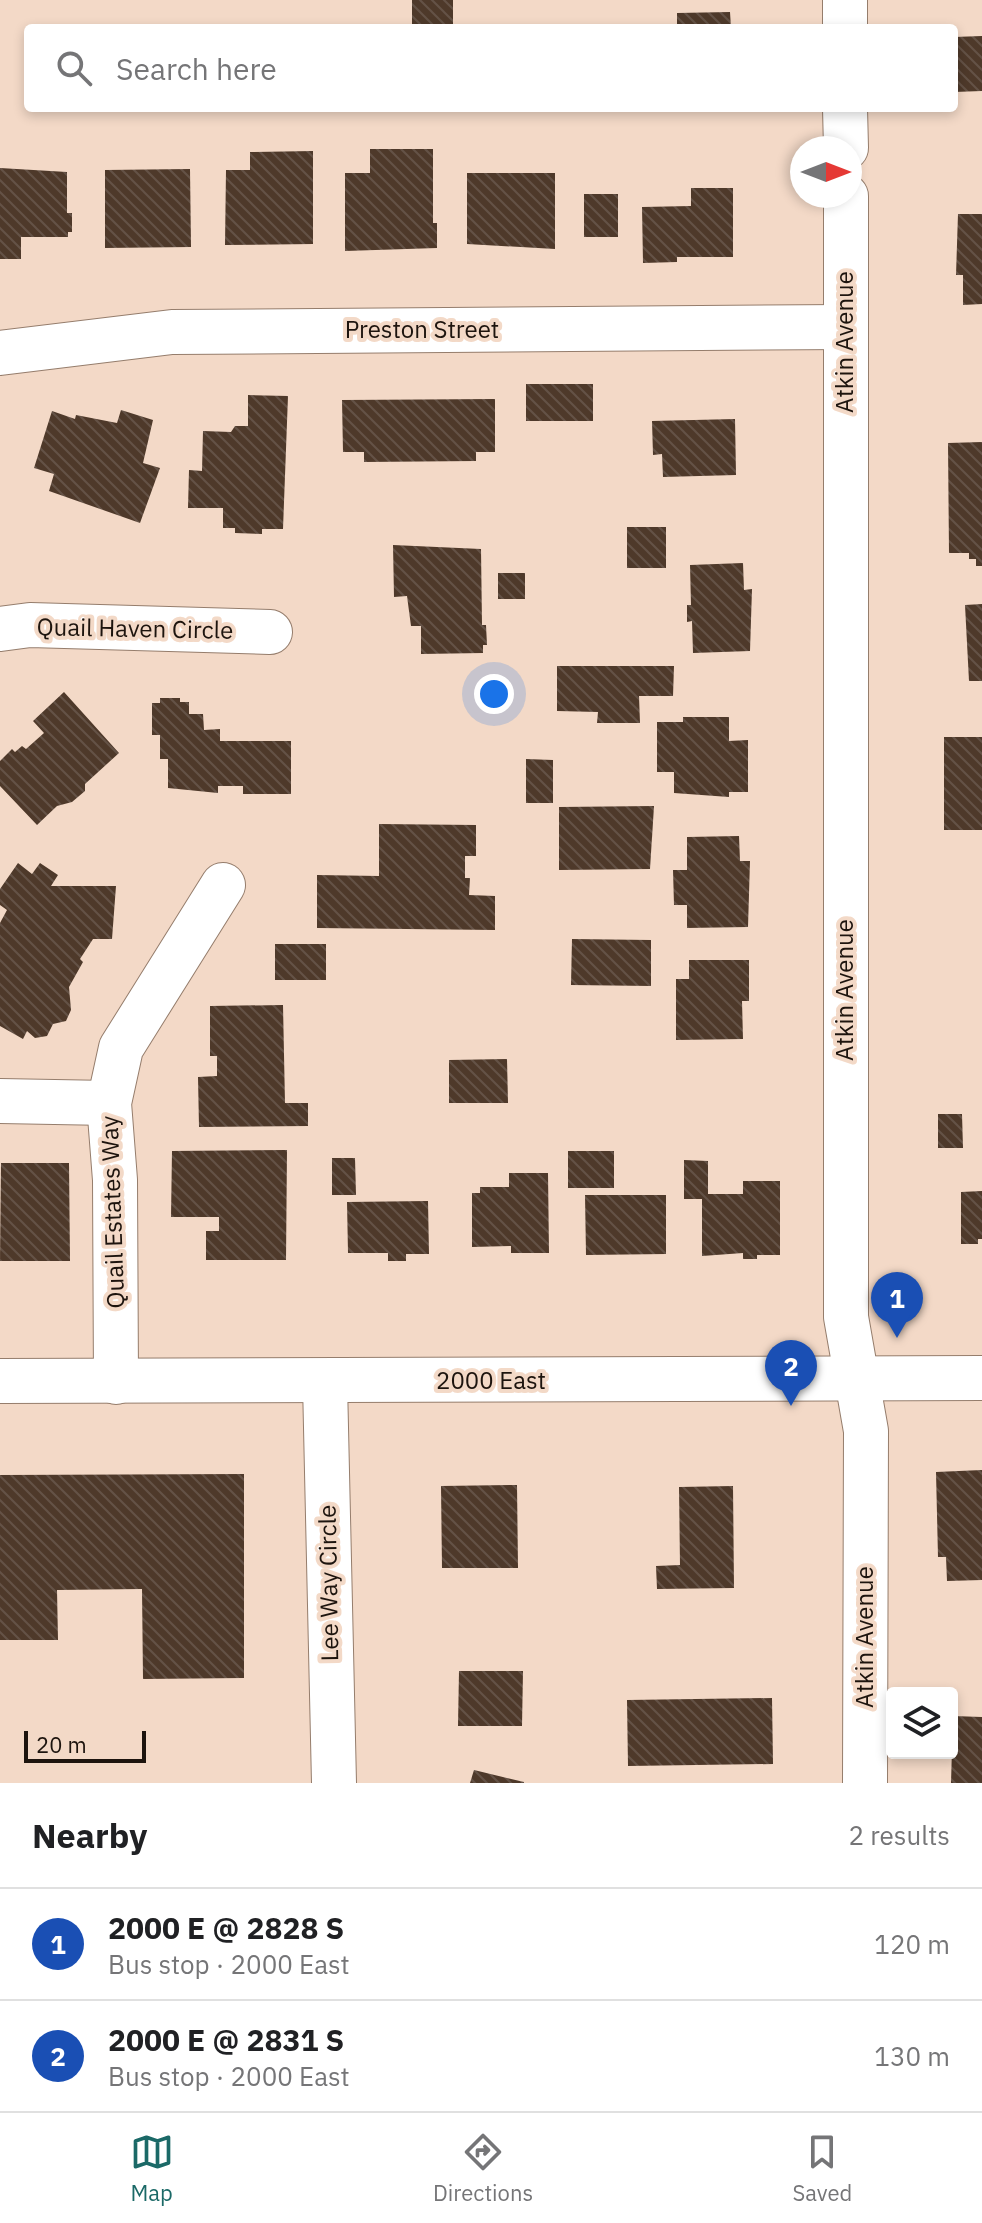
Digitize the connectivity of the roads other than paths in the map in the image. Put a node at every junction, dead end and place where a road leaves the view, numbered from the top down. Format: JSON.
{"nodes":[{"id":1,"x":845,"y":0,"type":"edge"},
{"id":2,"x":845,"y":24,"type":"edge"},
{"id":3,"x":845,"y":112,"type":"edge"},
{"id":4,"x":846,"y":136,"type":"edge"},
{"id":5,"x":846,"y":208,"type":"edge"},
{"id":6,"x":846,"y":327,"type":"junction"},
{"id":7,"x":0,"y":353,"type":"edge"},
{"id":8,"x":0,"y":629,"type":"edge"},
{"id":9,"x":270,"y":632,"type":"dead end"},
{"id":10,"x":223,"y":885,"type":"dead end"},
{"id":11,"x":0,"y":1101,"type":"edge"},
{"id":12,"x":109,"y":1103,"type":"junction"},
{"id":13,"x":856,"y":1378,"type":"junction"},
{"id":14,"x":982,"y":1378,"type":"edge"},
{"id":15,"x":0,"y":1381,"type":"edge"},
{"id":16,"x":116,"y":1382,"type":"junction"},
{"id":17,"x":325,"y":1383,"type":"junction"},
{"id":18,"x":334,"y":1783,"type":"edge"},
{"id":19,"x":865,"y":1783,"type":"edge"}],
"edges":[{"from":1,"to":2,"type":"street"},
{"from":3,"to":4,"type":"street"},
{"from":5,"to":6,"type":"street","name":"Atkin Avenue"},
{"from":6,"to":7,"type":"street","name":"Preston Street"},
{"from":6,"to":13,"type":"street","name":"Atkin Avenue"},
{"from":8,"to":9,"type":"street","name":"Quail Haven Circle"},
{"from":10,"to":12,"type":"street"},
{"from":11,"to":12,"type":"street","name":"Quail Estates Way"},
{"from":12,"to":16,"type":"street","name":"Quail Estates Way"},
{"from":13,"to":14,"type":"street","name":"2000 East"},
{"from":13,"to":17,"type":"street","name":"2000 East"},
{"from":13,"to":19,"type":"street","name":"Atkin Avenue"},
{"from":15,"to":16,"type":"street","name":"2000 East"},
{"from":16,"to":17,"type":"street","name":"2000 East"},
{"from":17,"to":18,"type":"street","name":"Lee Way Circle"}]}
